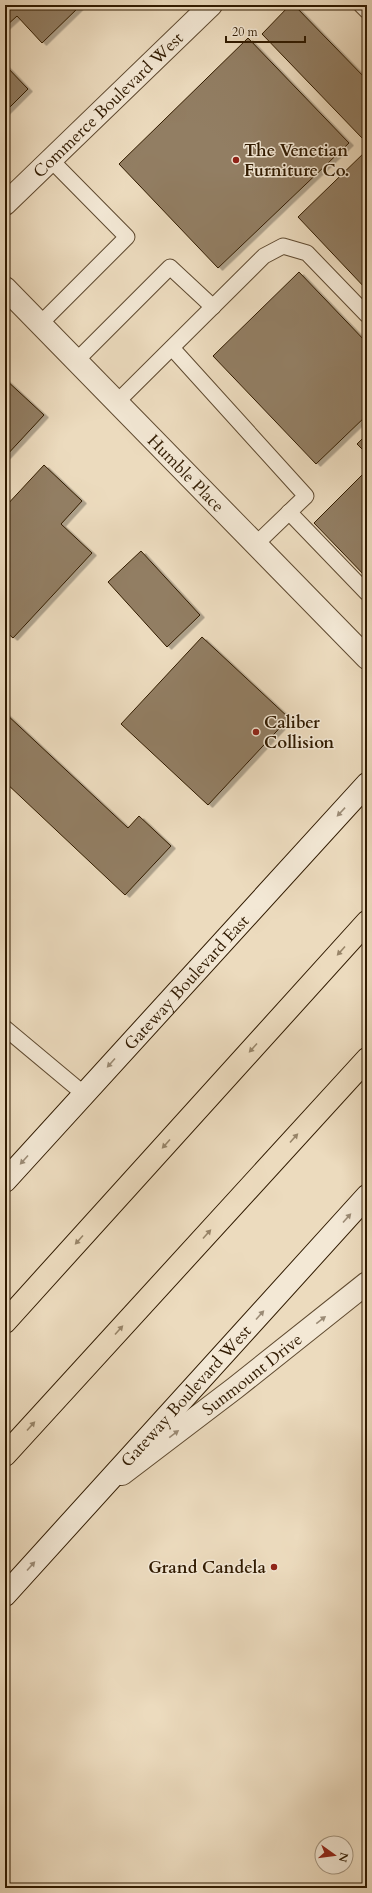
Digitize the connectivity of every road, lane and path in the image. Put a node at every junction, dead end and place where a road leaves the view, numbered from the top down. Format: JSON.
{"nodes":[{"id":1,"x":211,"y":5,"type":"edge"},
{"id":2,"x":361,"y":5,"type":"edge"},
{"id":3,"x":367,"y":11,"type":"edge"},
{"id":4,"x":51,"y":160,"type":"junction"},
{"id":5,"x":5,"y":204,"type":"edge"},
{"id":6,"x":5,"y":288,"type":"edge"},
{"id":7,"x":213,"y":307,"type":"junction"},
{"id":8,"x":367,"y":314,"type":"edge"},
{"id":9,"x":40,"y":324,"type":"junction"},
{"id":10,"x":172,"y":348,"type":"junction"},
{"id":11,"x":76,"y":361,"type":"junction"},
{"id":12,"x":117,"y":402,"type":"junction"},
{"id":13,"x":289,"y":512,"type":"junction"},
{"id":14,"x":256,"y":544,"type":"junction"},
{"id":15,"x":367,"y":593,"type":"edge"},
{"id":16,"x":367,"y":658,"type":"edge"},
{"id":17,"x":367,"y":784,"type":"edge"},
{"id":18,"x":367,"y":922,"type":"edge"},
{"id":19,"x":5,"y":1028,"type":"edge"},
{"id":20,"x":367,"y":1059,"type":"edge"},
{"id":21,"x":84,"y":1094,"type":"junction"},
{"id":22,"x":5,"y":1181,"type":"edge"},
{"id":23,"x":367,"y":1196,"type":"edge"},
{"id":24,"x":367,"y":1283,"type":"edge"},
{"id":25,"x":5,"y":1322,"type":"edge"},
{"id":26,"x":5,"y":1455,"type":"edge"},
{"id":27,"x":98,"y":1492,"type":"junction"},
{"id":28,"x":5,"y":1595,"type":"edge"}],
"edges":[{"from":1,"to":4,"type":"street","name":"Commerce Boulevard West"},
{"from":2,"to":3,"type":"lane"},
{"from":4,"to":5,"type":"street","name":"Commerce Boulevard West"},
{"from":4,"to":9,"type":"lane"},
{"from":6,"to":9,"type":"street","name":"Humble Place"},
{"from":7,"to":8,"type":"lane"},
{"from":7,"to":10,"type":"lane"},
{"from":7,"to":11,"type":"lane"},
{"from":9,"to":11,"type":"street","name":"Humble Place"},
{"from":10,"to":12,"type":"lane"},
{"from":10,"to":13,"type":"lane"},
{"from":11,"to":12,"type":"street","name":"Humble Place"},
{"from":12,"to":14,"type":"street","name":"Humble Place"},
{"from":13,"to":14,"type":"lane"},
{"from":13,"to":15,"type":"lane"},
{"from":14,"to":16,"type":"street","name":"Humble Place"},
{"from":17,"to":21,"type":"street","name":"Gateway Boulevard East","one_way":true},
{"from":18,"to":25,"type":"highway","one_way":true},
{"from":19,"to":21,"type":"lane"},
{"from":26,"to":20,"type":"highway","one_way":true},
{"from":21,"to":22,"type":"street","name":"Gateway Boulevard East","one_way":true},
{"from":27,"to":23,"type":"street","name":"Gateway Boulevard West","one_way":true},
{"from":27,"to":24,"type":"street","name":"Sunmount Drive","one_way":true},
{"from":28,"to":27,"type":"street","name":"Gateway Boulevard West","one_way":true}]}
